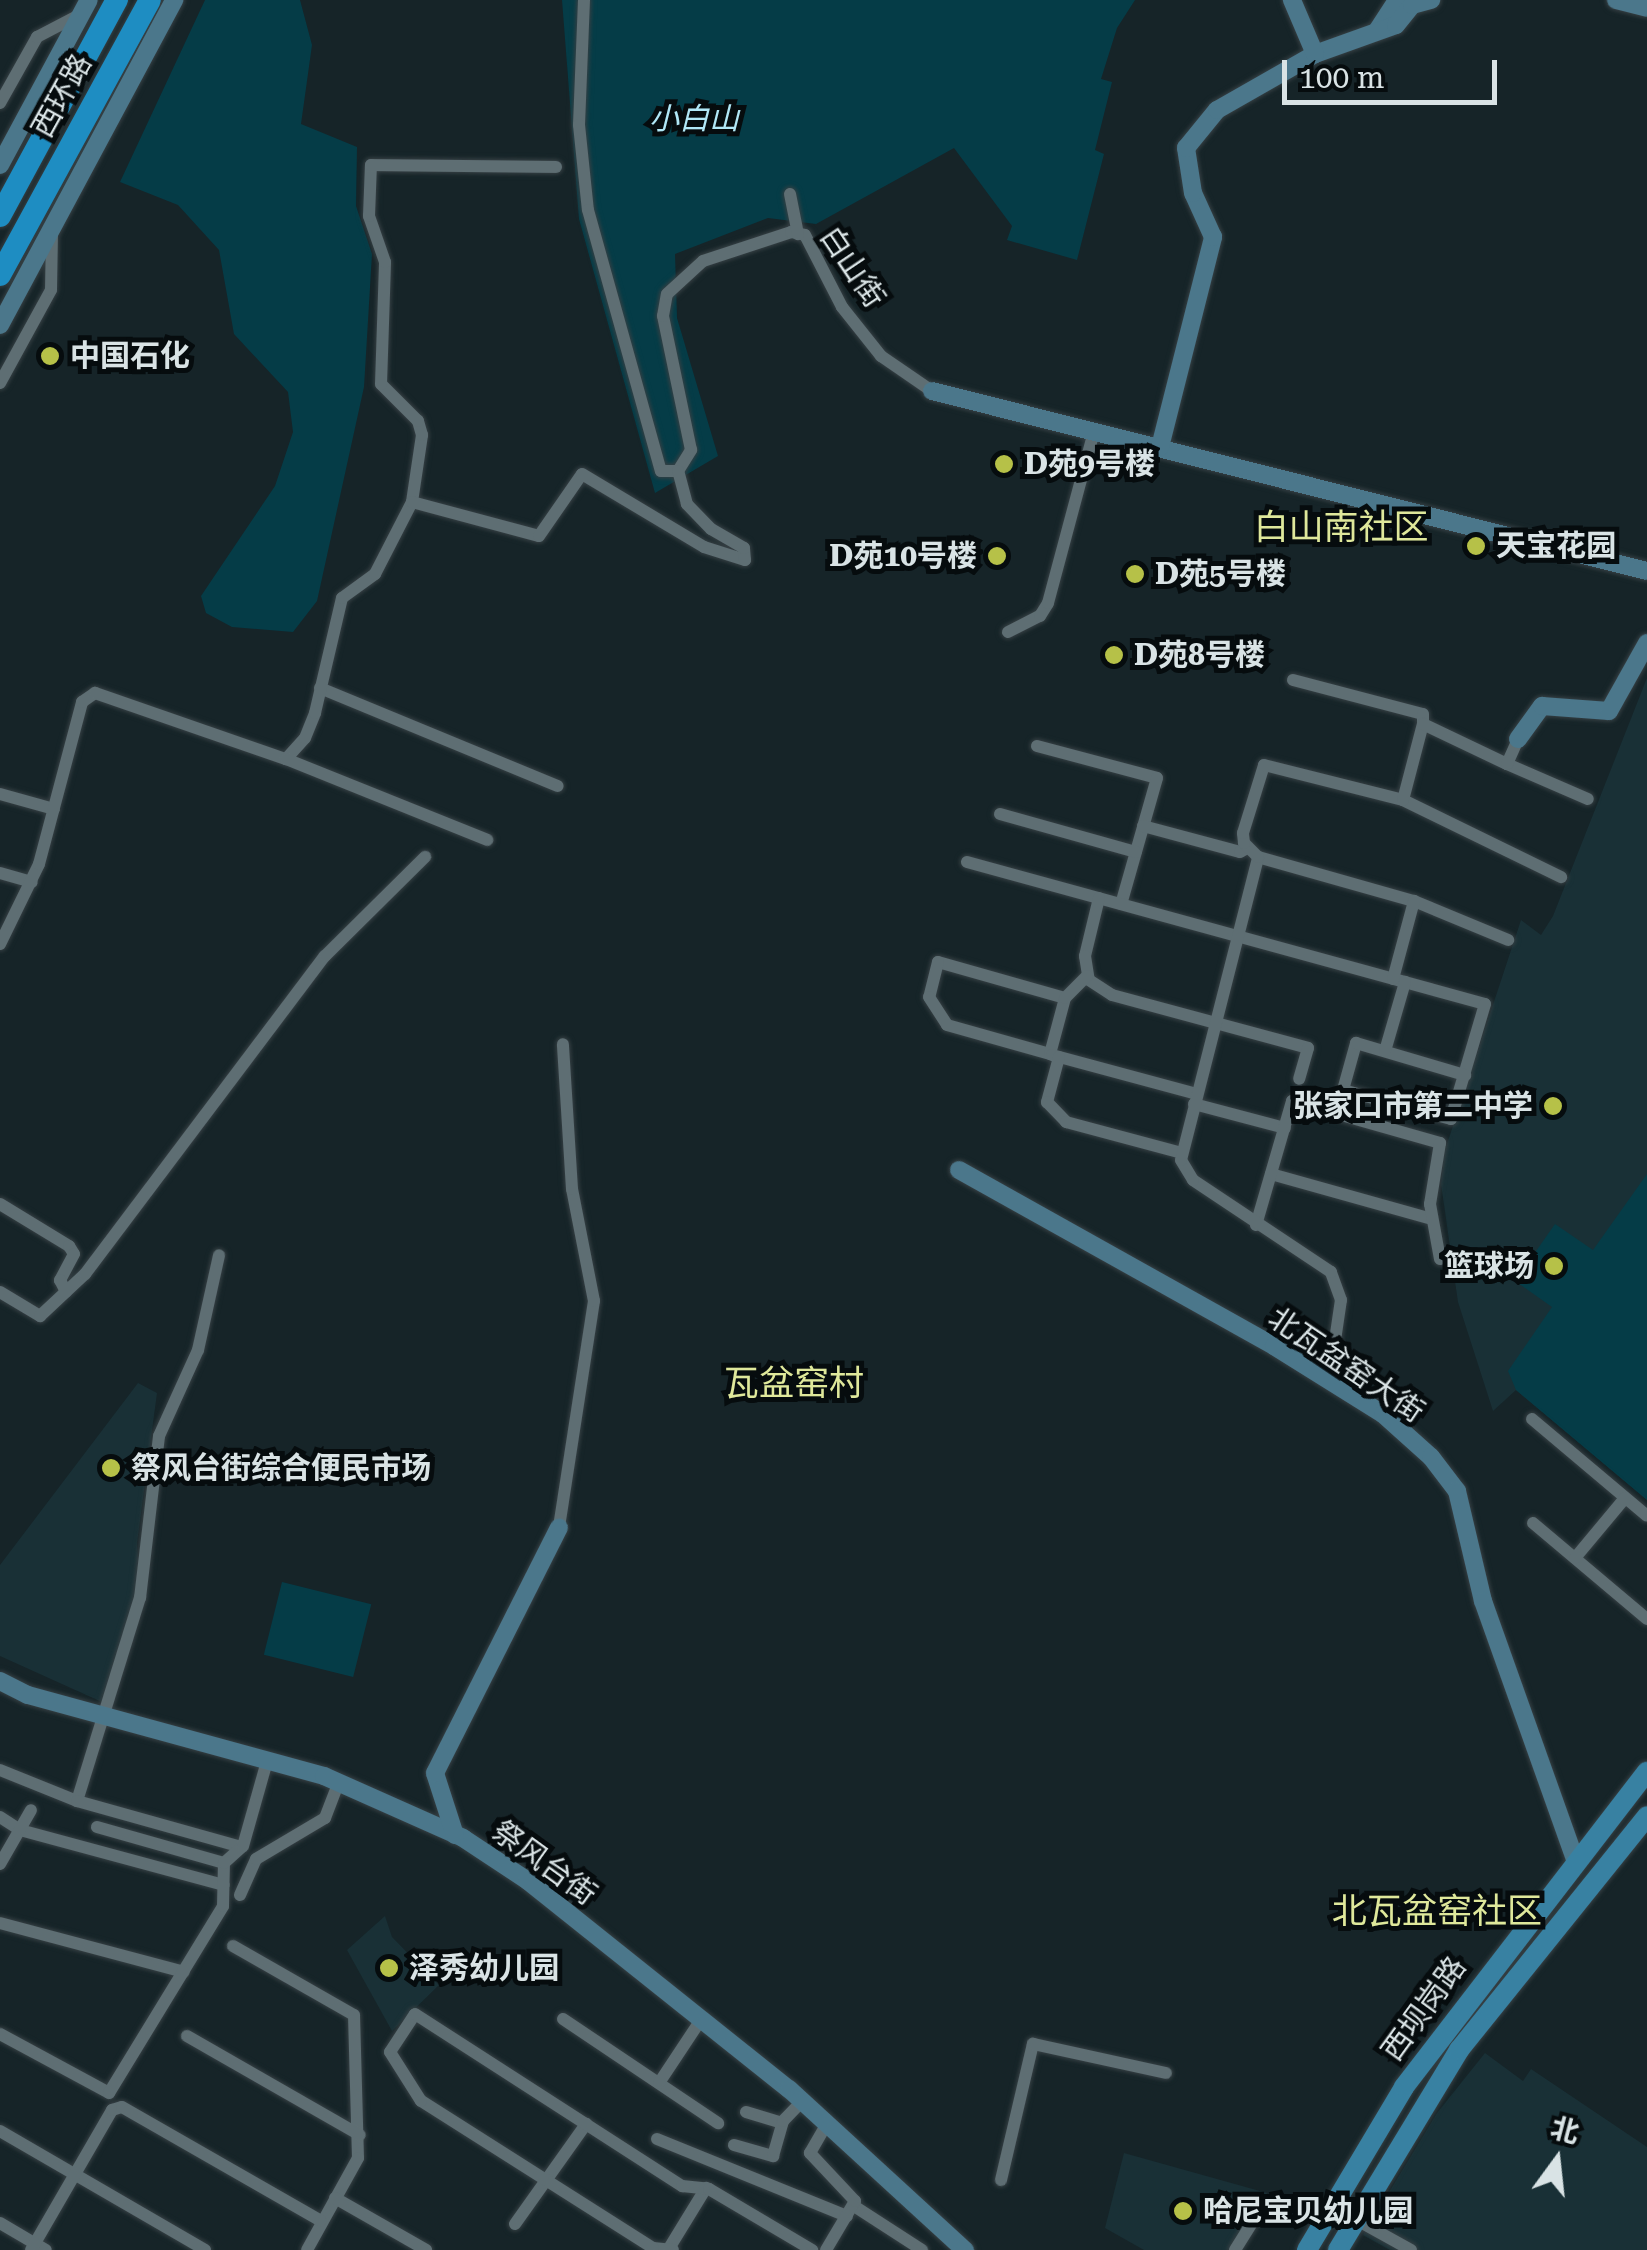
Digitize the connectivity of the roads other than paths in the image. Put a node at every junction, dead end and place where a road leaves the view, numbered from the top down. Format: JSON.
{"nodes":[{"id":1,"x":116,"y":0,"type":"edge"},
{"id":2,"x":150,"y":0,"type":"edge"},
{"id":3,"x":174,"y":0,"type":"edge"},
{"id":4,"x":584,"y":0,"type":"edge"},
{"id":5,"x":1292,"y":0,"type":"edge"},
{"id":6,"x":1397,"y":0,"type":"edge"},
{"id":7,"x":1431,"y":0,"type":"edge"},
{"id":8,"x":1616,"y":0,"type":"edge"},
{"id":9,"x":85,"y":7,"type":"edge"},
{"id":10,"x":1647,"y":8,"type":"edge"},
{"id":11,"x":1376,"y":32,"type":"junction"},
{"id":12,"x":1315,"y":54,"type":"junction"},
{"id":13,"x":0,"y":103,"type":"edge"},
{"id":14,"x":0,"y":165,"type":"edge"},
{"id":15,"x":556,"y":167,"type":"dead end"},
{"id":16,"x":49,"y":183,"type":"junction"},
{"id":17,"x":790,"y":194,"type":"dead end"},
{"id":18,"x":0,"y":216,"type":"edge"},
{"id":19,"x":52,"y":231,"type":"junction"},
{"id":20,"x":798,"y":234,"type":"junction"},
{"id":21,"x":0,"y":275,"type":"edge"},
{"id":22,"x":0,"y":325,"type":"edge"},
{"id":23,"x":0,"y":384,"type":"edge"},
{"id":24,"x":932,"y":392,"type":"joint"},
{"id":25,"x":1094,"y":431,"type":"junction"},
{"id":26,"x":1160,"y":448,"type":"junction"},
{"id":27,"x":678,"y":471,"type":"junction"},
{"id":28,"x":412,"y":502,"type":"junction"},
{"id":29,"x":1647,"y":571,"type":"edge"},
{"id":30,"x":1008,"y":632,"type":"dead end"},
{"id":31,"x":1647,"y":643,"type":"edge"},
{"id":32,"x":1293,"y":680,"type":"dead end"},
{"id":33,"x":320,"y":688,"type":"junction"},
{"id":34,"x":1423,"y":724,"type":"junction"},
{"id":35,"x":1518,"y":739,"type":"joint"},
{"id":36,"x":1037,"y":746,"type":"dead end"},
{"id":37,"x":286,"y":758,"type":"junction"},
{"id":38,"x":1506,"y":764,"type":"junction"},
{"id":39,"x":558,"y":786,"type":"dead end"},
{"id":40,"x":0,"y":794,"type":"edge"},
{"id":41,"x":1588,"y":799,"type":"dead end"},
{"id":42,"x":1403,"y":800,"type":"junction"},
{"id":43,"x":54,"y":809,"type":"junction"},
{"id":44,"x":1000,"y":814,"type":"dead end"},
{"id":45,"x":1143,"y":826,"type":"junction"},
{"id":46,"x":488,"y":840,"type":"dead end"},
{"id":47,"x":1136,"y":852,"type":"junction"},
{"id":48,"x":1253,"y":853,"type":"junction"},
{"id":49,"x":425,"y":857,"type":"dead end"},
{"id":50,"x":967,"y":862,"type":"dead end"},
{"id":51,"x":0,"y":873,"type":"edge"},
{"id":52,"x":1561,"y":877,"type":"dead end"},
{"id":53,"x":32,"y":882,"type":"junction"},
{"id":54,"x":1099,"y":898,"type":"junction"},
{"id":55,"x":1414,"y":901,"type":"junction"},
{"id":56,"x":1121,"y":904,"type":"junction"},
{"id":57,"x":1238,"y":936,"type":"junction"},
{"id":58,"x":1508,"y":940,"type":"dead end"},
{"id":59,"x":0,"y":944,"type":"edge"},
{"id":60,"x":1087,"y":976,"type":"junction"},
{"id":61,"x":1399,"y":980,"type":"junction"},
{"id":62,"x":1066,"y":998,"type":"junction"},
{"id":63,"x":1215,"y":1023,"type":"junction"},
{"id":64,"x":563,"y":1044,"type":"dead end"},
{"id":65,"x":1384,"y":1052,"type":"junction"},
{"id":66,"x":1054,"y":1055,"type":"junction"},
{"id":67,"x":1464,"y":1075,"type":"junction"},
{"id":68,"x":1299,"y":1079,"type":"dead end"},
{"id":69,"x":1195,"y":1099,"type":"junction"},
{"id":70,"x":1284,"y":1128,"type":"junction"},
{"id":71,"x":1182,"y":1153,"type":"junction"},
{"id":72,"x":960,"y":1170,"type":"dead end"},
{"id":73,"x":1271,"y":1174,"type":"junction"},
{"id":74,"x":0,"y":1204,"type":"edge"},
{"id":75,"x":1432,"y":1219,"type":"junction"},
{"id":76,"x":1256,"y":1226,"type":"junction"},
{"id":77,"x":218,"y":1256,"type":"dead end"},
{"id":78,"x":1440,"y":1260,"type":"dead end"},
{"id":79,"x":0,"y":1292,"type":"edge"},
{"id":80,"x":66,"y":1292,"type":"junction"},
{"id":81,"x":1329,"y":1381,"type":"junction"},
{"id":82,"x":1532,"y":1419,"type":"dead end"},
{"id":83,"x":1626,"y":1498,"type":"junction"},
{"id":84,"x":1647,"y":1516,"type":"edge"},
{"id":85,"x":1533,"y":1523,"type":"dead end"},
{"id":86,"x":558,"y":1527,"type":"joint"},
{"id":87,"x":1575,"y":1558,"type":"junction"},
{"id":88,"x":1647,"y":1619,"type":"edge"},
{"id":89,"x":0,"y":1681,"type":"edge"},
{"id":90,"x":100,"y":1716,"type":"junction"},
{"id":91,"x":267,"y":1761,"type":"junction"},
{"id":92,"x":0,"y":1770,"type":"edge"},
{"id":93,"x":1647,"y":1772,"type":"edge"},
{"id":94,"x":339,"y":1782,"type":"junction"},
{"id":95,"x":77,"y":1802,"type":"junction"},
{"id":96,"x":31,"y":1810,"type":"dead end"},
{"id":97,"x":1647,"y":1816,"type":"edge"},
{"id":98,"x":0,"y":1817,"type":"edge"},
{"id":99,"x":97,"y":1827,"type":"dead end"},
{"id":100,"x":20,"y":1830,"type":"junction"},
{"id":101,"x":455,"y":1834,"type":"junction"},
{"id":102,"x":238,"y":1846,"type":"junction"},
{"id":103,"x":1575,"y":1859,"type":"junction"},
{"id":104,"x":0,"y":1864,"type":"edge"},
{"id":105,"x":224,"y":1864,"type":"junction"},
{"id":106,"x":1597,"y":1874,"type":"junction"},
{"id":107,"x":224,"y":1885,"type":"junction"},
{"id":108,"x":240,"y":1894,"type":"dead end"},
{"id":109,"x":0,"y":1922,"type":"edge"},
{"id":110,"x":233,"y":1946,"type":"dead end"},
{"id":111,"x":184,"y":1972,"type":"junction"},
{"id":112,"x":702,"y":2018,"type":"junction"},
{"id":113,"x":563,"y":2019,"type":"dead end"},
{"id":114,"x":0,"y":2034,"type":"edge"},
{"id":115,"x":187,"y":2036,"type":"dead end"},
{"id":116,"x":1166,"y":2073,"type":"dead end"},
{"id":117,"x":659,"y":2083,"type":"junction"},
{"id":118,"x":803,"y":2100,"type":"junction"},
{"id":119,"x":746,"y":2112,"type":"dead end"},
{"id":120,"x":782,"y":2122,"type":"junction"},
{"id":121,"x":828,"y":2122,"type":"junction"},
{"id":122,"x":718,"y":2123,"type":"dead end"},
{"id":123,"x":586,"y":2124,"type":"junction"},
{"id":124,"x":0,"y":2131,"type":"edge"},
{"id":125,"x":360,"y":2136,"type":"junction"},
{"id":126,"x":657,"y":2139,"type":"dead end"},
{"id":127,"x":734,"y":2145,"type":"dead end"},
{"id":128,"x":75,"y":2174,"type":"junction"},
{"id":129,"x":546,"y":2180,"type":"junction"},
{"id":130,"x":1002,"y":2180,"type":"dead end"},
{"id":131,"x":706,"y":2188,"type":"junction"},
{"id":132,"x":335,"y":2198,"type":"junction"},
{"id":133,"x":850,"y":2211,"type":"junction"},
{"id":134,"x":1254,"y":2218,"type":"dead end"},
{"id":135,"x":1355,"y":2219,"type":"junction"},
{"id":136,"x":322,"y":2221,"type":"junction"},
{"id":137,"x":0,"y":2223,"type":"edge"},
{"id":138,"x":514,"y":2224,"type":"dead end"},
{"id":139,"x":37,"y":2248,"type":"edge"},
{"id":140,"x":670,"y":2249,"type":"edge"},
{"id":141,"x":205,"y":2250,"type":"edge"},
{"id":142,"x":307,"y":2250,"type":"edge"},
{"id":143,"x":426,"y":2250,"type":"edge"},
{"id":144,"x":812,"y":2250,"type":"edge"},
{"id":145,"x":826,"y":2250,"type":"edge"},
{"id":146,"x":922,"y":2250,"type":"edge"},
{"id":147,"x":965,"y":2250,"type":"edge"},
{"id":148,"x":1235,"y":2250,"type":"edge"},
{"id":149,"x":1307,"y":2250,"type":"edge"},
{"id":150,"x":1338,"y":2250,"type":"edge"},
{"id":151,"x":1411,"y":2250,"type":"edge"}],
"edges":[{"from":1,"to":18,"type":"highway","name":"西环路"},
{"from":2,"to":16,"type":"highway","name":"西环路"},
{"from":3,"to":19,"type":"street"},
{"from":4,"to":27,"type":"street"},
{"from":5,"to":12,"type":"street"},
{"from":6,"to":11,"type":"street"},
{"from":7,"to":11,"type":"street"},
{"from":8,"to":10,"type":"street"},
{"from":9,"to":13,"type":"street"},
{"from":9,"to":14,"type":"street"},
{"from":11,"to":12,"type":"street"},
{"from":12,"to":26,"type":"street"},
{"from":15,"to":28,"type":"street"},
{"from":16,"to":19,"type":"street"},
{"from":16,"to":21,"type":"highway","name":"西环路"},
{"from":17,"to":20,"type":"street"},
{"from":19,"to":22,"type":"street"},
{"from":19,"to":23,"type":"street"},
{"from":20,"to":24,"type":"street","name":"白山街"},
{"from":20,"to":27,"type":"street","name":"白山街"},
{"from":24,"to":25,"type":"street","name":"白山街"},
{"from":25,"to":26,"type":"street","name":"白山街"},
{"from":25,"to":30,"type":"street"},
{"from":26,"to":29,"type":"street","name":"白山街"},
{"from":27,"to":28,"type":"street"},
{"from":28,"to":33,"type":"street"},
{"from":31,"to":35,"type":"street"},
{"from":32,"to":34,"type":"street"},
{"from":33,"to":37,"type":"street"},
{"from":33,"to":39,"type":"street"},
{"from":34,"to":38,"type":"street"},
{"from":34,"to":42,"type":"street"},
{"from":35,"to":38,"type":"street"},
{"from":36,"to":45,"type":"street"},
{"from":37,"to":43,"type":"street"},
{"from":37,"to":46,"type":"street"},
{"from":38,"to":41,"type":"street"},
{"from":40,"to":43,"type":"street"},
{"from":42,"to":48,"type":"street"},
{"from":42,"to":52,"type":"street"},
{"from":43,"to":53,"type":"street"},
{"from":44,"to":47,"type":"street"},
{"from":45,"to":47,"type":"street"},
{"from":45,"to":48,"type":"street"},
{"from":47,"to":56,"type":"street"},
{"from":48,"to":55,"type":"street"},
{"from":48,"to":57,"type":"street"},
{"from":49,"to":80,"type":"street"},
{"from":50,"to":54,"type":"street"},
{"from":51,"to":53,"type":"street"},
{"from":53,"to":59,"type":"street"},
{"from":54,"to":56,"type":"street"},
{"from":54,"to":60,"type":"street"},
{"from":55,"to":58,"type":"street"},
{"from":55,"to":61,"type":"street"},
{"from":56,"to":57,"type":"street"},
{"from":57,"to":61,"type":"street"},
{"from":57,"to":63,"type":"street"},
{"from":60,"to":62,"type":"street"},
{"from":60,"to":63,"type":"street"},
{"from":61,"to":65,"type":"street"},
{"from":61,"to":67,"type":"street"},
{"from":62,"to":66,"type":"street"},
{"from":62,"to":66,"type":"street"},
{"from":63,"to":68,"type":"street"},
{"from":63,"to":69,"type":"street"},
{"from":64,"to":86,"type":"street"},
{"from":65,"to":67,"type":"street"},
{"from":65,"to":67,"type":"street"},
{"from":66,"to":69,"type":"street"},
{"from":66,"to":71,"type":"street"},
{"from":69,"to":70,"type":"street"},
{"from":69,"to":71,"type":"street"},
{"from":70,"to":73,"type":"street"},
{"from":70,"to":75,"type":"street"},
{"from":71,"to":76,"type":"street"},
{"from":72,"to":81,"type":"street","name":"北瓦盆窑大街"},
{"from":73,"to":75,"type":"street"},
{"from":73,"to":76,"type":"street"},
{"from":74,"to":80,"type":"street"},
{"from":75,"to":78,"type":"street"},
{"from":76,"to":81,"type":"street"},
{"from":77,"to":90,"type":"street"},
{"from":79,"to":80,"type":"street"},
{"from":81,"to":103,"type":"street","name":"北瓦盆窑大街"},
{"from":82,"to":83,"type":"street"},
{"from":83,"to":84,"type":"street"},
{"from":83,"to":87,"type":"street"},
{"from":85,"to":87,"type":"street"},
{"from":86,"to":101,"type":"street"},
{"from":87,"to":88,"type":"street"},
{"from":89,"to":90,"type":"street","name":"祭风台街"},
{"from":90,"to":91,"type":"street","name":"祭风台街"},
{"from":90,"to":95,"type":"street"},
{"from":91,"to":94,"type":"street","name":"祭风台街"},
{"from":91,"to":102,"type":"street"},
{"from":92,"to":95,"type":"street"},
{"from":93,"to":103,"type":"main road","name":"西坝岗路"},
{"from":94,"to":101,"type":"street","name":"祭风台街"},
{"from":94,"to":108,"type":"street"},
{"from":95,"to":102,"type":"street"},
{"from":96,"to":100,"type":"street"},
{"from":97,"to":106,"type":"main road","name":"西坝岗路"},
{"from":98,"to":100,"type":"street"},
{"from":99,"to":105,"type":"street"},
{"from":100,"to":104,"type":"street"},
{"from":100,"to":107,"type":"street"},
{"from":101,"to":112,"type":"street","name":"祭风台街"},
{"from":102,"to":105,"type":"street"},
{"from":103,"to":106,"type":"main road"},
{"from":103,"to":149,"type":"main road","name":"西坝岗路"},
{"from":105,"to":107,"type":"street"},
{"from":106,"to":135,"type":"main road","name":"西坝岗路"},
{"from":107,"to":111,"type":"street"},
{"from":109,"to":111,"type":"street"},
{"from":110,"to":125,"type":"street"},
{"from":111,"to":114,"type":"street"},
{"from":112,"to":117,"type":"street"},
{"from":112,"to":118,"type":"street","name":"祭风台街"},
{"from":113,"to":117,"type":"street"},
{"from":115,"to":125,"type":"street"},
{"from":116,"to":130,"type":"street"},
{"from":117,"to":122,"type":"street"},
{"from":118,"to":120,"type":"street"},
{"from":118,"to":121,"type":"street","name":"祭风台街"},
{"from":119,"to":120,"type":"street"},
{"from":120,"to":127,"type":"street"},
{"from":121,"to":133,"type":"street"},
{"from":121,"to":147,"type":"street","name":"祭风台街"},
{"from":123,"to":129,"type":"street"},
{"from":123,"to":129,"type":"street"},
{"from":123,"to":131,"type":"street"},
{"from":124,"to":128,"type":"street"},
{"from":125,"to":132,"type":"street"},
{"from":126,"to":133,"type":"street"},
{"from":128,"to":136,"type":"street"},
{"from":128,"to":139,"type":"street"},
{"from":128,"to":141,"type":"street"},
{"from":129,"to":138,"type":"street"},
{"from":129,"to":140,"type":"street"},
{"from":131,"to":140,"type":"street"},
{"from":131,"to":144,"type":"street"},
{"from":132,"to":136,"type":"street"},
{"from":132,"to":143,"type":"street"},
{"from":133,"to":145,"type":"street"},
{"from":133,"to":146,"type":"street"},
{"from":134,"to":148,"type":"street"},
{"from":135,"to":150,"type":"main road","name":"西坝岗路"},
{"from":135,"to":151,"type":"street"},
{"from":136,"to":142,"type":"street"},
{"from":137,"to":139,"type":"street"}]}
